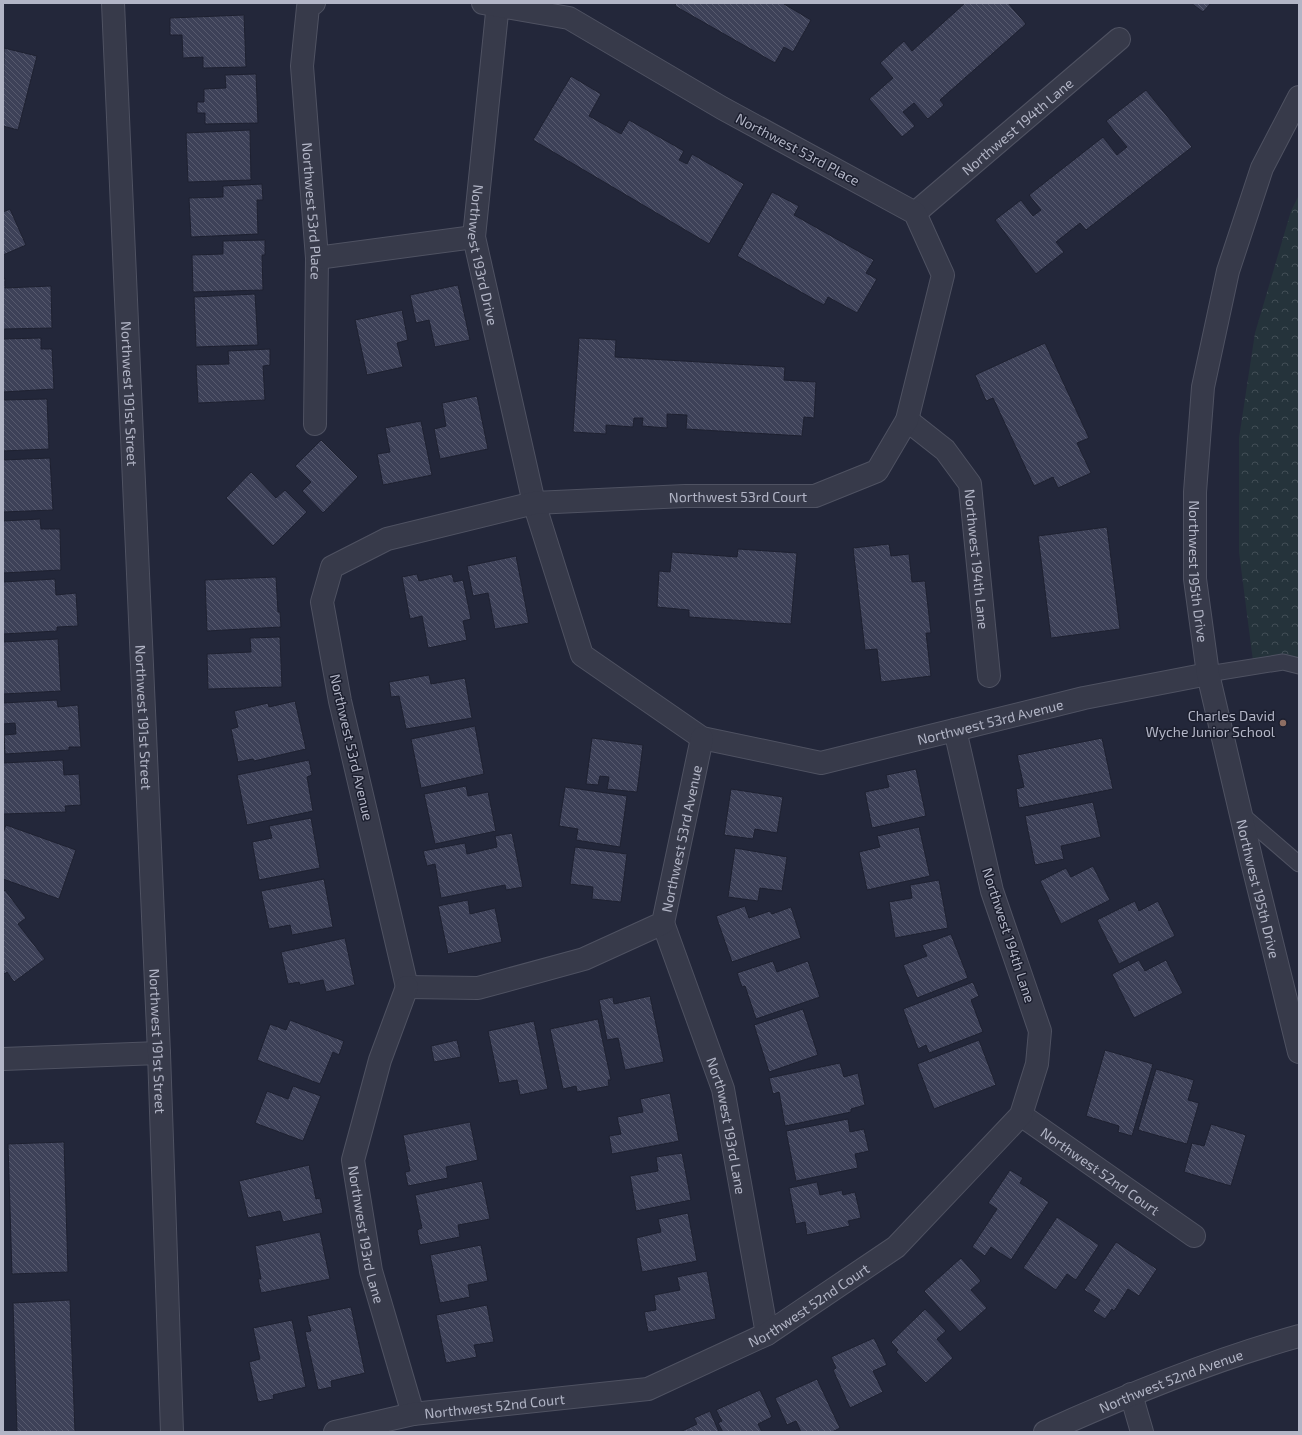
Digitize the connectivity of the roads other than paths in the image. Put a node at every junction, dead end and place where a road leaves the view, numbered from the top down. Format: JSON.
{"nodes":[{"id":1,"x":113,"y":3,"type":"edge"},
{"id":2,"x":314,"y":3,"type":"edge"},
{"id":3,"x":492,"y":4,"type":"edge"},
{"id":4,"x":1119,"y":39,"type":"dead end"},
{"id":5,"x":1299,"y":97,"type":"edge"},
{"id":6,"x":915,"y":213,"type":"junction"},
{"id":7,"x":474,"y":237,"type":"junction"},
{"id":8,"x":318,"y":258,"type":"junction"},
{"id":9,"x":907,"y":420,"type":"junction"},
{"id":10,"x":315,"y":424,"type":"dead end"},
{"id":11,"x":534,"y":503,"type":"junction"},
{"id":12,"x":1299,"y":666,"type":"edge"},
{"id":13,"x":1208,"y":674,"type":"junction"},
{"id":14,"x":989,"y":676,"type":"dead end"},
{"id":15,"x":955,"y":730,"type":"junction"},
{"id":16,"x":702,"y":738,"type":"junction"},
{"id":17,"x":1240,"y":813,"type":"junction"},
{"id":18,"x":1299,"y":864,"type":"edge"},
{"id":19,"x":664,"y":923,"type":"junction"},
{"id":20,"x":407,"y":987,"type":"junction"},
{"id":21,"x":1299,"y":1052,"type":"edge"},
{"id":22,"x":159,"y":1053,"type":"junction"},
{"id":23,"x":3,"y":1058,"type":"edge"},
{"id":24,"x":1021,"y":1115,"type":"junction"},
{"id":25,"x":1194,"y":1236,"type":"dead end"},
{"id":26,"x":767,"y":1334,"type":"junction"},
{"id":27,"x":1299,"y":1336,"type":"edge"},
{"id":28,"x":1131,"y":1394,"type":"junction"},
{"id":29,"x":413,"y":1414,"type":"junction"},
{"id":30,"x":172,"y":1432,"type":"edge"},
{"id":31,"x":335,"y":1432,"type":"edge"},
{"id":32,"x":1045,"y":1432,"type":"edge"},
{"id":33,"x":1142,"y":1432,"type":"edge"}],
"edges":[{"from":1,"to":22,"type":"street","name":"Northwest 191st Street"},
{"from":2,"to":8,"type":"street","name":"Northwest 53rd Place"},
{"from":3,"to":6,"type":"street","name":"Northwest 53rd Place"},
{"from":3,"to":7,"type":"street","name":"Northwest 193rd Drive"},
{"from":4,"to":6,"type":"street","name":"Northwest 194th Lane"},
{"from":5,"to":13,"type":"street","name":"Northwest 195th Drive"},
{"from":6,"to":9,"type":"street"},
{"from":7,"to":8,"type":"street"},
{"from":7,"to":11,"type":"street","name":"Northwest 193rd Drive"},
{"from":8,"to":10,"type":"street","name":"Northwest 53rd Place"},
{"from":9,"to":11,"type":"street","name":"Northwest 53rd Court"},
{"from":9,"to":14,"type":"street","name":"Northwest 194th Lane"},
{"from":11,"to":16,"type":"street","name":"Northwest 53rd Avenue"},
{"from":11,"to":20,"type":"street","name":"Northwest 53rd Avenue"},
{"from":12,"to":13,"type":"lane"},
{"from":13,"to":15,"type":"street","name":"Northwest 53rd Avenue"},
{"from":13,"to":17,"type":"street","name":"Northwest 195th Drive"},
{"from":15,"to":16,"type":"street","name":"Northwest 53rd Avenue"},
{"from":15,"to":24,"type":"street","name":"Northwest 194th Lane"},
{"from":16,"to":19,"type":"street","name":"Northwest 53rd Avenue"},
{"from":17,"to":18,"type":"lane"},
{"from":17,"to":21,"type":"street","name":"Northwest 195th Drive"},
{"from":19,"to":20,"type":"street","name":"Northwest 53rd Avenue"},
{"from":19,"to":26,"type":"street","name":"Northwest 193rd Lane"},
{"from":20,"to":29,"type":"street","name":"Northwest 193rd Lane"},
{"from":22,"to":23,"type":"street"},
{"from":22,"to":30,"type":"street","name":"Northwest 191st Street"},
{"from":24,"to":25,"type":"street","name":"Northwest 52nd Court"},
{"from":24,"to":26,"type":"street","name":"Northwest 52nd Court"},
{"from":26,"to":29,"type":"street","name":"Northwest 52nd Court"},
{"from":27,"to":28,"type":"street","name":"Northwest 52nd Avenue"},
{"from":28,"to":32,"type":"street","name":"Northwest 52nd Avenue"},
{"from":28,"to":33,"type":"street"},
{"from":29,"to":31,"type":"street","name":"Northwest 52nd Court"}]}
